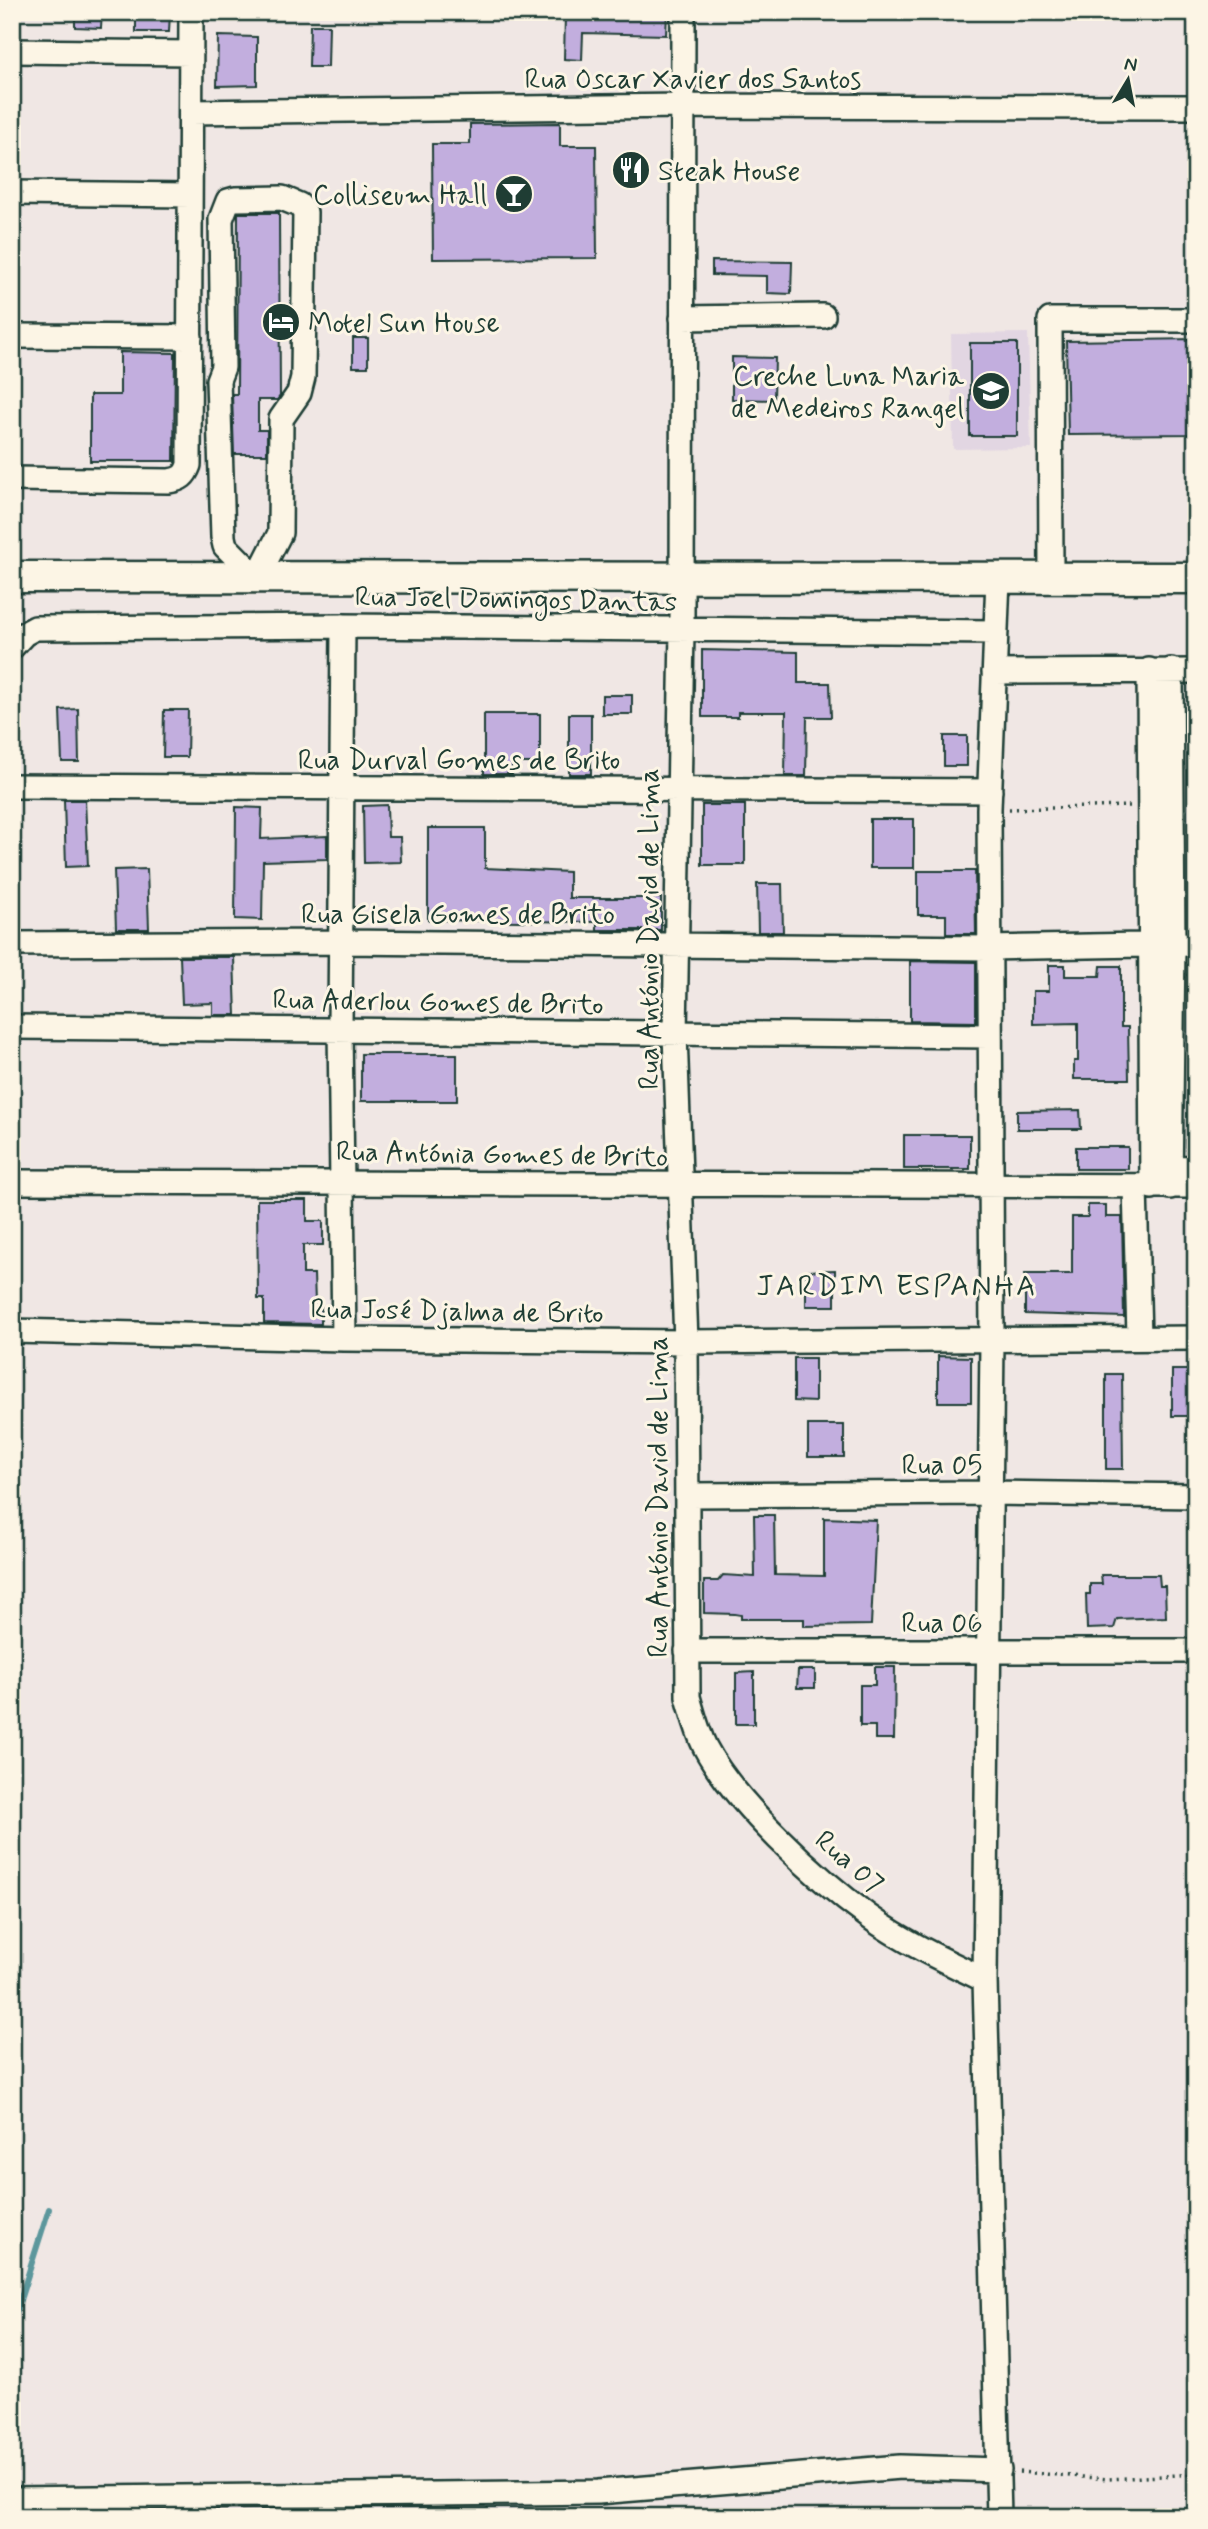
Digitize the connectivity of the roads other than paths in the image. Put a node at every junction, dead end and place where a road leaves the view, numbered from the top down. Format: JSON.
{"nodes":[{"id":1,"x":191,"y":12,"type":"edge"},
{"id":2,"x":683,"y":12,"type":"edge"},
{"id":3,"x":12,"y":51,"type":"edge"},
{"id":4,"x":190,"y":53,"type":"junction"},
{"id":5,"x":684,"y":106,"type":"junction"},
{"id":6,"x":1196,"y":107,"type":"edge"},
{"id":7,"x":191,"y":112,"type":"junction"},
{"id":8,"x":12,"y":193,"type":"edge"},
{"id":9,"x":190,"y":195,"type":"junction"},
{"id":10,"x":823,"y":316,"type":"dead end"},
{"id":11,"x":682,"y":318,"type":"junction"},
{"id":12,"x":1196,"y":320,"type":"edge"},
{"id":13,"x":12,"y":336,"type":"edge"},
{"id":14,"x":190,"y":338,"type":"junction"},
{"id":15,"x":12,"y":480,"type":"edge"},
{"id":16,"x":12,"y":577,"type":"edge"},
{"id":17,"x":257,"y":578,"type":"junction"},
{"id":18,"x":682,"y":578,"type":"junction"},
{"id":19,"x":998,"y":578,"type":"junction"},
{"id":20,"x":1051,"y":578,"type":"junction"},
{"id":21,"x":1196,"y":578,"type":"edge"},
{"id":22,"x":343,"y":626,"type":"junction"},
{"id":23,"x":682,"y":630,"type":"junction"},
{"id":24,"x":996,"y":632,"type":"junction"},
{"id":25,"x":12,"y":647,"type":"edge"},
{"id":26,"x":1160,"y":670,"type":"junction"},
{"id":27,"x":1196,"y":671,"type":"edge"},
{"id":28,"x":994,"y":672,"type":"junction"},
{"id":29,"x":12,"y":786,"type":"edge"},
{"id":30,"x":341,"y":788,"type":"junction"},
{"id":31,"x":679,"y":789,"type":"junction"},
{"id":32,"x":989,"y":800,"type":"junction"},
{"id":33,"x":341,"y":942,"type":"junction"},
{"id":34,"x":12,"y":944,"type":"edge"},
{"id":35,"x":678,"y":944,"type":"junction"},
{"id":36,"x":1150,"y":944,"type":"junction"},
{"id":37,"x":1185,"y":945,"type":"edge"},
{"id":38,"x":988,"y":947,"type":"junction"},
{"id":39,"x":12,"y":1027,"type":"edge"},
{"id":40,"x":340,"y":1028,"type":"junction"},
{"id":41,"x":675,"y":1034,"type":"junction"},
{"id":42,"x":989,"y":1036,"type":"junction"},
{"id":43,"x":1196,"y":1168,"type":"edge"},
{"id":44,"x":1156,"y":1179,"type":"junction"},
{"id":45,"x":341,"y":1181,"type":"junction"},
{"id":46,"x":12,"y":1182,"type":"edge"},
{"id":47,"x":678,"y":1185,"type":"junction"},
{"id":48,"x":1196,"y":1186,"type":"edge"},
{"id":49,"x":990,"y":1188,"type":"junction"},
{"id":50,"x":12,"y":1331,"type":"edge"},
{"id":51,"x":1139,"y":1337,"type":"junction"},
{"id":52,"x":1196,"y":1338,"type":"edge"},
{"id":53,"x":344,"y":1339,"type":"junction"},
{"id":54,"x":992,"y":1340,"type":"junction"},
{"id":55,"x":686,"y":1342,"type":"junction"},
{"id":56,"x":990,"y":1493,"type":"junction"},
{"id":57,"x":688,"y":1496,"type":"junction"},
{"id":58,"x":1196,"y":1496,"type":"edge"},
{"id":59,"x":687,"y":1651,"type":"junction"},
{"id":60,"x":1196,"y":1651,"type":"edge"},
{"id":61,"x":987,"y":1652,"type":"junction"},
{"id":62,"x":706,"y":1749,"type":"joint"},
{"id":63,"x":985,"y":1980,"type":"junction"},
{"id":64,"x":999,"y":2470,"type":"junction"},
{"id":65,"x":12,"y":2499,"type":"edge"},
{"id":66,"x":999,"y":2517,"type":"edge"}],
"edges":[{"from":1,"to":4,"type":"street"},
{"from":2,"to":5,"type":"street","name":"Rua António David de Lima"},
{"from":3,"to":4,"type":"street"},
{"from":4,"to":7,"type":"street"},
{"from":5,"to":6,"type":"street","name":"Rua Oscar Xavier dos Santos"},
{"from":5,"to":7,"type":"street","name":"Rua Oscar Xavier dos Santos"},
{"from":5,"to":11,"type":"street","name":"Rua António David de Lima"},
{"from":7,"to":9,"type":"street"},
{"from":8,"to":9,"type":"street"},
{"from":9,"to":14,"type":"street"},
{"from":10,"to":11,"type":"street"},
{"from":11,"to":18,"type":"street","name":"Rua António David de Lima"},
{"from":12,"to":20,"type":"street"},
{"from":13,"to":14,"type":"street"},
{"from":14,"to":15,"type":"street"},
{"from":16,"to":17,"type":"main road"},
{"from":17,"to":17,"type":"street"},
{"from":17,"to":18,"type":"main road"},
{"from":18,"to":19,"type":"main road"},
{"from":18,"to":23,"type":"street","name":"Rua António David de Lima"},
{"from":19,"to":20,"type":"main road"},
{"from":19,"to":24,"type":"street"},
{"from":20,"to":21,"type":"main road"},
{"from":22,"to":23,"type":"street","name":"Rua Joel Domingos Dantas"},
{"from":22,"to":25,"type":"street","name":"Rua Joel Domingos Dantas"},
{"from":22,"to":30,"type":"street"},
{"from":23,"to":24,"type":"street","name":"Rua Joel Domingos Dantas"},
{"from":23,"to":31,"type":"street","name":"Rua António David de Lima"},
{"from":24,"to":28,"type":"street"},
{"from":26,"to":27,"type":"street"},
{"from":26,"to":28,"type":"street"},
{"from":26,"to":36,"type":"street"},
{"from":26,"to":37,"type":"street"},
{"from":28,"to":32,"type":"street"},
{"from":29,"to":30,"type":"street","name":"Rua Durval Gomes de Brito"},
{"from":30,"to":31,"type":"street","name":"Rua Durval Gomes de Brito"},
{"from":30,"to":33,"type":"street"},
{"from":31,"to":32,"type":"street","name":"Rua Durval Gomes de Brito"},
{"from":31,"to":35,"type":"street","name":"Rua António David de Lima"},
{"from":32,"to":38,"type":"street"},
{"from":33,"to":34,"type":"street","name":"Rua Gisela Gomes de Brito"},
{"from":33,"to":35,"type":"street","name":"Rua Gisela Gomes de Brito"},
{"from":33,"to":40,"type":"street"},
{"from":35,"to":38,"type":"street","name":"Rua Gisela Gomes de Brito"},
{"from":35,"to":41,"type":"street","name":"Rua António David de Lima"},
{"from":36,"to":37,"type":"street","name":"Rua Gisela Gomes de Brito"},
{"from":36,"to":38,"type":"street","name":"Rua Gisela Gomes de Brito"},
{"from":36,"to":44,"type":"street"},
{"from":37,"to":44,"type":"street"},
{"from":38,"to":42,"type":"street"},
{"from":39,"to":40,"type":"street","name":"Rua Aderlou Gomes de Brito"},
{"from":40,"to":41,"type":"street","name":"Rua Aderlou Gomes de Brito"},
{"from":40,"to":45,"type":"street"},
{"from":41,"to":42,"type":"street","name":"Rua Aderlou Gomes de Brito"},
{"from":41,"to":47,"type":"street","name":"Rua António David de Lima"},
{"from":42,"to":49,"type":"street"},
{"from":43,"to":44,"type":"street"},
{"from":44,"to":48,"type":"street"},
{"from":44,"to":49,"type":"street","name":"Rua Antónia Gomes de Brito"},
{"from":44,"to":51,"type":"street"},
{"from":45,"to":46,"type":"street","name":"Rua Antónia Gomes de Brito"},
{"from":45,"to":47,"type":"street","name":"Rua Antónia Gomes de Brito"},
{"from":45,"to":53,"type":"street"},
{"from":47,"to":49,"type":"street","name":"Rua Antónia Gomes de Brito"},
{"from":47,"to":55,"type":"street","name":"Rua António David de Lima"},
{"from":49,"to":54,"type":"street"},
{"from":50,"to":53,"type":"street","name":"Rua José Djalma de Brito"},
{"from":51,"to":52,"type":"street","name":"Rua José Djalma de Brito"},
{"from":51,"to":54,"type":"street","name":"Rua José Djalma de Brito"},
{"from":53,"to":55,"type":"street","name":"Rua José Djalma de Brito"},
{"from":54,"to":55,"type":"street","name":"Rua José Djalma de Brito"},
{"from":54,"to":56,"type":"street"},
{"from":55,"to":57,"type":"street","name":"Rua António David de Lima"},
{"from":56,"to":57,"type":"street","name":"Rua 05"},
{"from":56,"to":58,"type":"street","name":"Rua 05"},
{"from":56,"to":61,"type":"street"},
{"from":57,"to":59,"type":"street","name":"Rua António David de Lima"},
{"from":59,"to":61,"type":"street","name":"Rua 06"},
{"from":59,"to":62,"type":"street","name":"Rua António David de Lima"},
{"from":60,"to":61,"type":"street","name":"Rua 06"},
{"from":61,"to":63,"type":"street"},
{"from":62,"to":63,"type":"street","name":"Rua 07"},
{"from":63,"to":64,"type":"street"},
{"from":64,"to":65,"type":"street"},
{"from":64,"to":66,"type":"street"}]}
